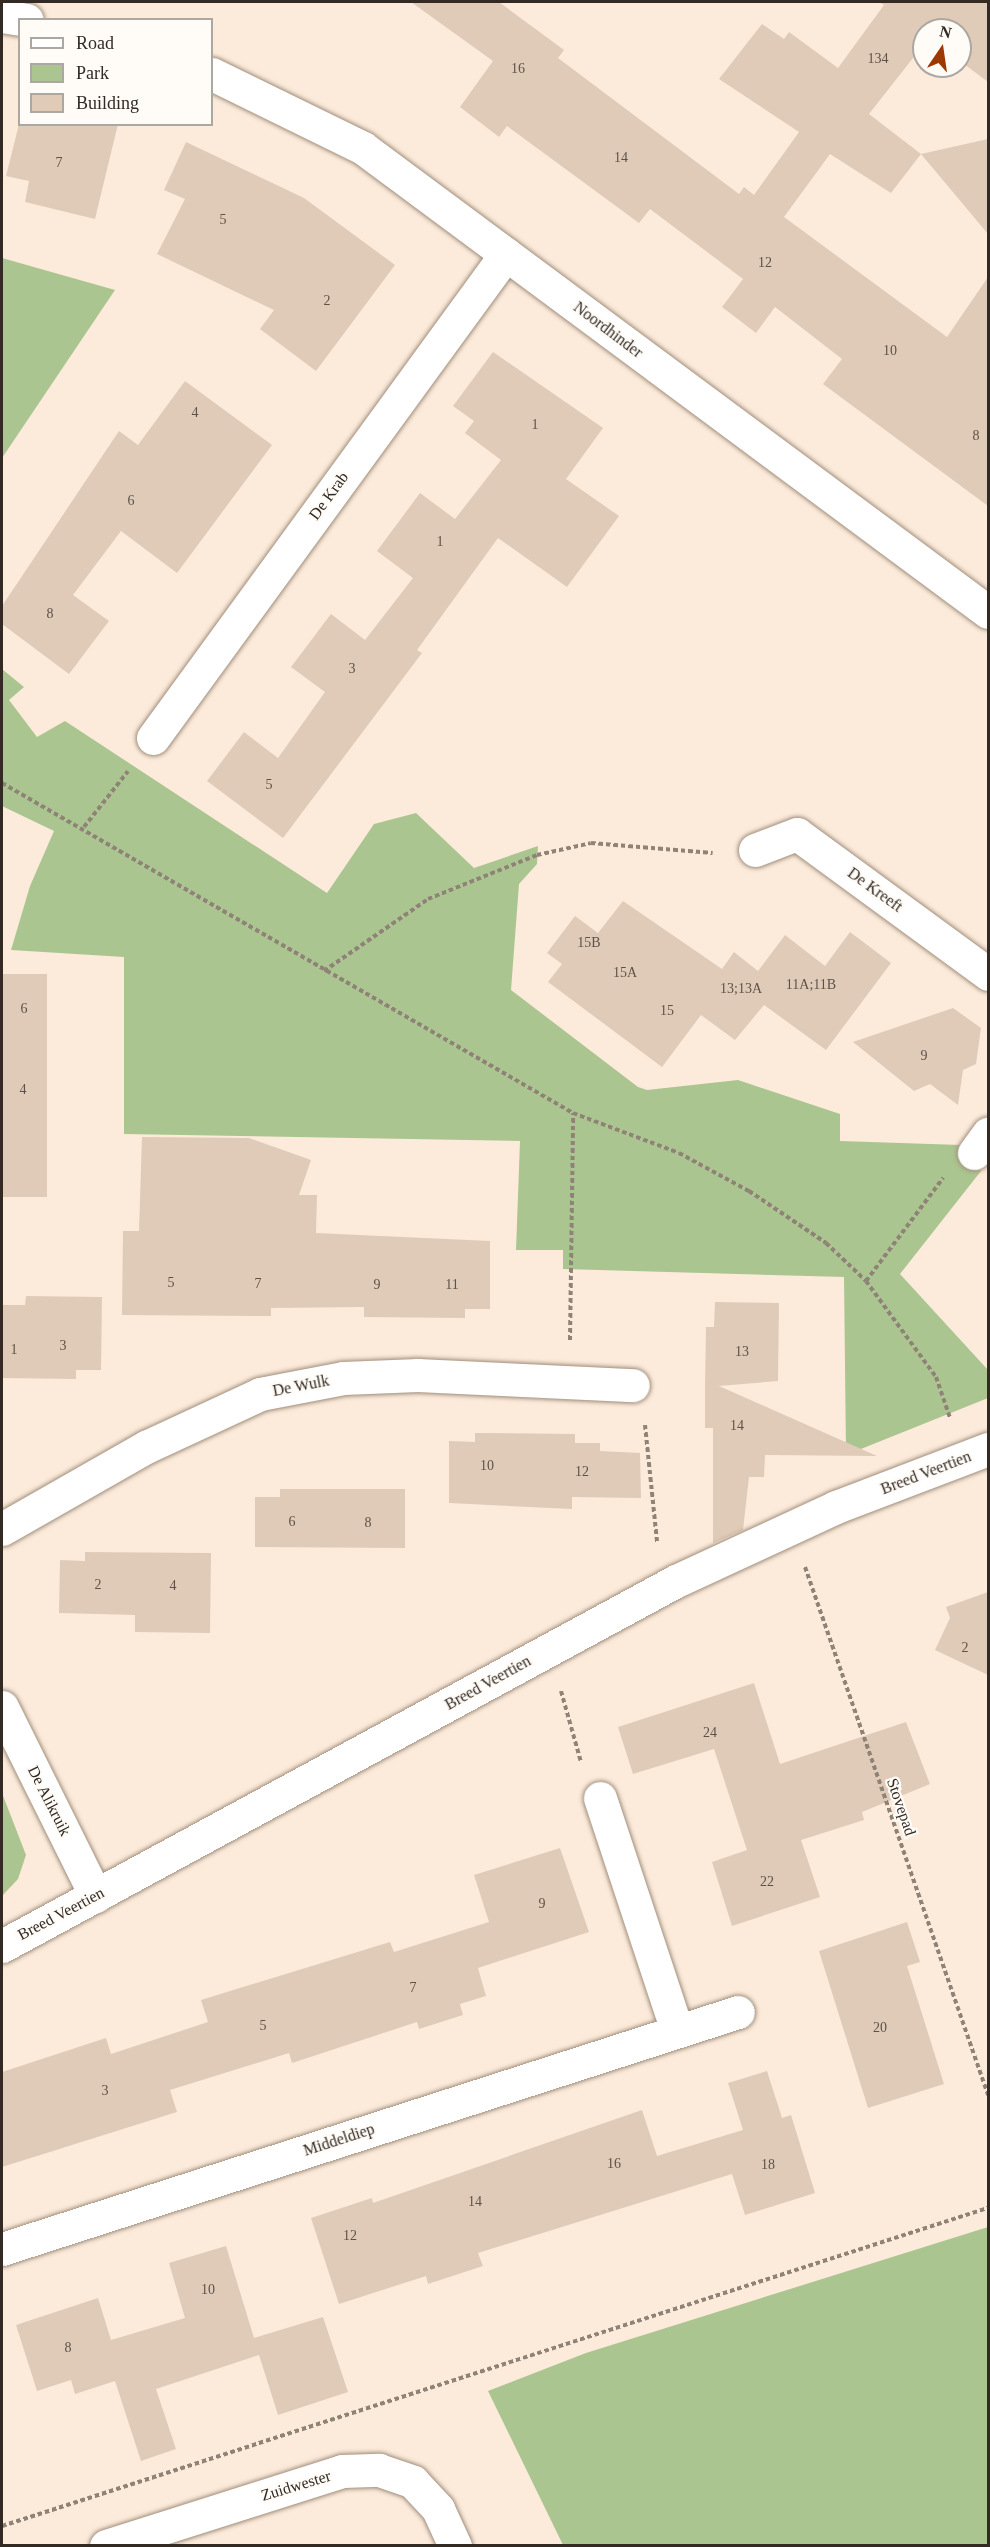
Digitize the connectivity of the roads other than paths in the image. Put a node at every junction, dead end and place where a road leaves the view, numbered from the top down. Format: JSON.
{"nodes":[{"id":1,"x":2,"y":16,"type":"edge"},
{"id":2,"x":18,"y":19,"type":"edge"},
{"id":3,"x":213,"y":74,"type":"edge"},
{"id":4,"x":506,"y":254,"type":"junction"},
{"id":5,"x":988,"y":612,"type":"edge"},
{"id":6,"x":153,"y":738,"type":"road end"},
{"id":7,"x":755,"y":850,"type":"road end"},
{"id":8,"x":988,"y":974,"type":"edge"},
{"id":9,"x":633,"y":1385,"type":"road end"},
{"id":10,"x":976,"y":1453,"type":"edge"},
{"id":11,"x":2,"y":1529,"type":"edge"},
{"id":12,"x":2,"y":1707,"type":"edge"},
{"id":13,"x":600,"y":1798,"type":"road end"},
{"id":14,"x":96,"y":1896,"type":"junction"},
{"id":15,"x":2,"y":1946,"type":"edge"},
{"id":16,"x":738,"y":2012,"type":"dead end"},
{"id":17,"x":677,"y":2031,"type":"junction"},
{"id":18,"x":2,"y":2249,"type":"edge"},
{"id":19,"x":106,"y":2546,"type":"edge"},
{"id":20,"x":455,"y":2546,"type":"edge"}],
"edges":[{"from":1,"to":2,"type":"street"},
{"from":3,"to":4,"type":"street","name":"Noordhinder"},
{"from":4,"to":5,"type":"street","name":"Noordhinder"},
{"from":4,"to":6,"type":"street","name":"De Krab"},
{"from":7,"to":8,"type":"street","name":"De Kreeft"},
{"from":9,"to":11,"type":"street","name":"De Wulk"},
{"from":10,"to":14,"type":"street","name":"Breed Veertien"},
{"from":12,"to":14,"type":"street","name":"De Alikruik"},
{"from":13,"to":17,"type":"street"},
{"from":14,"to":15,"type":"street","name":"Breed Veertien"},
{"from":16,"to":17,"type":"street","name":"Middeldiep"},
{"from":17,"to":18,"type":"street","name":"Middeldiep"},
{"from":19,"to":20,"type":"street","name":"Zuidwester"}]}
